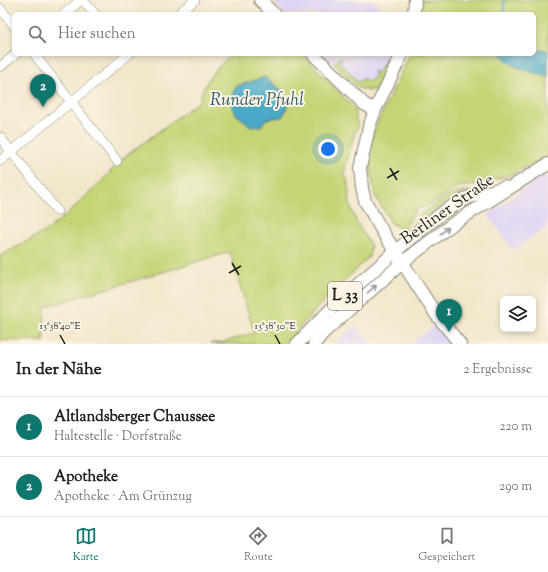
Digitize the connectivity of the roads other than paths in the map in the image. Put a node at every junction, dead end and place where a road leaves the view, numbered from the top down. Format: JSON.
{"nodes":[{"id":1,"x":82,"y":0,"type":"edge"},
{"id":2,"x":195,"y":0,"type":"edge"},
{"id":3,"x":260,"y":0,"type":"edge"},
{"id":4,"x":415,"y":0,"type":"edge"},
{"id":5,"x":0,"y":8,"type":"edge"},
{"id":6,"x":67,"y":12,"type":"edge"},
{"id":7,"x":93,"y":12,"type":"edge"},
{"id":8,"x":180,"y":12,"type":"edge"},
{"id":9,"x":272,"y":12,"type":"edge"},
{"id":10,"x":414,"y":12,"type":"edge"},
{"id":11,"x":12,"y":23,"type":"edge"},
{"id":12,"x":14,"y":56,"type":"edge"},
{"id":13,"x":36,"y":56,"type":"edge"},
{"id":14,"x":126,"y":56,"type":"edge"},
{"id":15,"x":315,"y":56,"type":"edge"},
{"id":16,"x":401,"y":56,"type":"edge"},
{"id":17,"x":0,"y":67,"type":"edge"},
{"id":18,"x":71,"y":103,"type":"junction"},
{"id":19,"x":375,"y":110,"type":"junction"},
{"id":20,"x":0,"y":137,"type":"edge"},
{"id":21,"x":11,"y":152,"type":"junction"},
{"id":22,"x":0,"y":161,"type":"edge"},
{"id":23,"x":117,"y":161,"type":"dead end"},
{"id":24,"x":548,"y":164,"type":"edge"},
{"id":25,"x":512,"y":185,"type":"junction"},
{"id":26,"x":57,"y":211,"type":"dead end"},
{"id":27,"x":395,"y":251,"type":"junction"},
{"id":28,"x":403,"y":262,"type":"junction"},
{"id":29,"x":297,"y":344,"type":"edge"},
{"id":30,"x":314,"y":344,"type":"edge"},
{"id":31,"x":460,"y":344,"type":"edge"}],
"edges":[{"from":1,"to":6,"type":"street"},
{"from":1,"to":7,"type":"street"},
{"from":2,"to":8,"type":"street"},
{"from":3,"to":9,"type":"main road"},
{"from":4,"to":10,"type":"main road"},
{"from":5,"to":11,"type":"street"},
{"from":12,"to":17,"type":"street"},
{"from":13,"to":18,"type":"street"},
{"from":14,"to":18,"type":"street"},
{"from":15,"to":19,"type":"main road"},
{"from":16,"to":19,"type":"main road"},
{"from":18,"to":21,"type":"street"},
{"from":18,"to":23,"type":"street"},
{"from":19,"to":27,"type":"main road"},
{"from":20,"to":21,"type":"street"},
{"from":21,"to":22,"type":"street"},
{"from":21,"to":26,"type":"street"},
{"from":24,"to":25,"type":"main road","name":"Berliner Straße","number":"L 33"},
{"from":25,"to":27,"type":"main road","name":"Berliner Straße","number":"L 33"},
{"from":28,"to":25,"type":"main road","name":"Berliner Straße","number":"L 33","one_way":true},
{"from":27,"to":28,"type":"main road"},
{"from":27,"to":29,"type":"main road","number":"L 33"},
{"from":30,"to":28,"type":"main road","number":"L 33","one_way":true},
{"from":28,"to":31,"type":"main road"}]}
